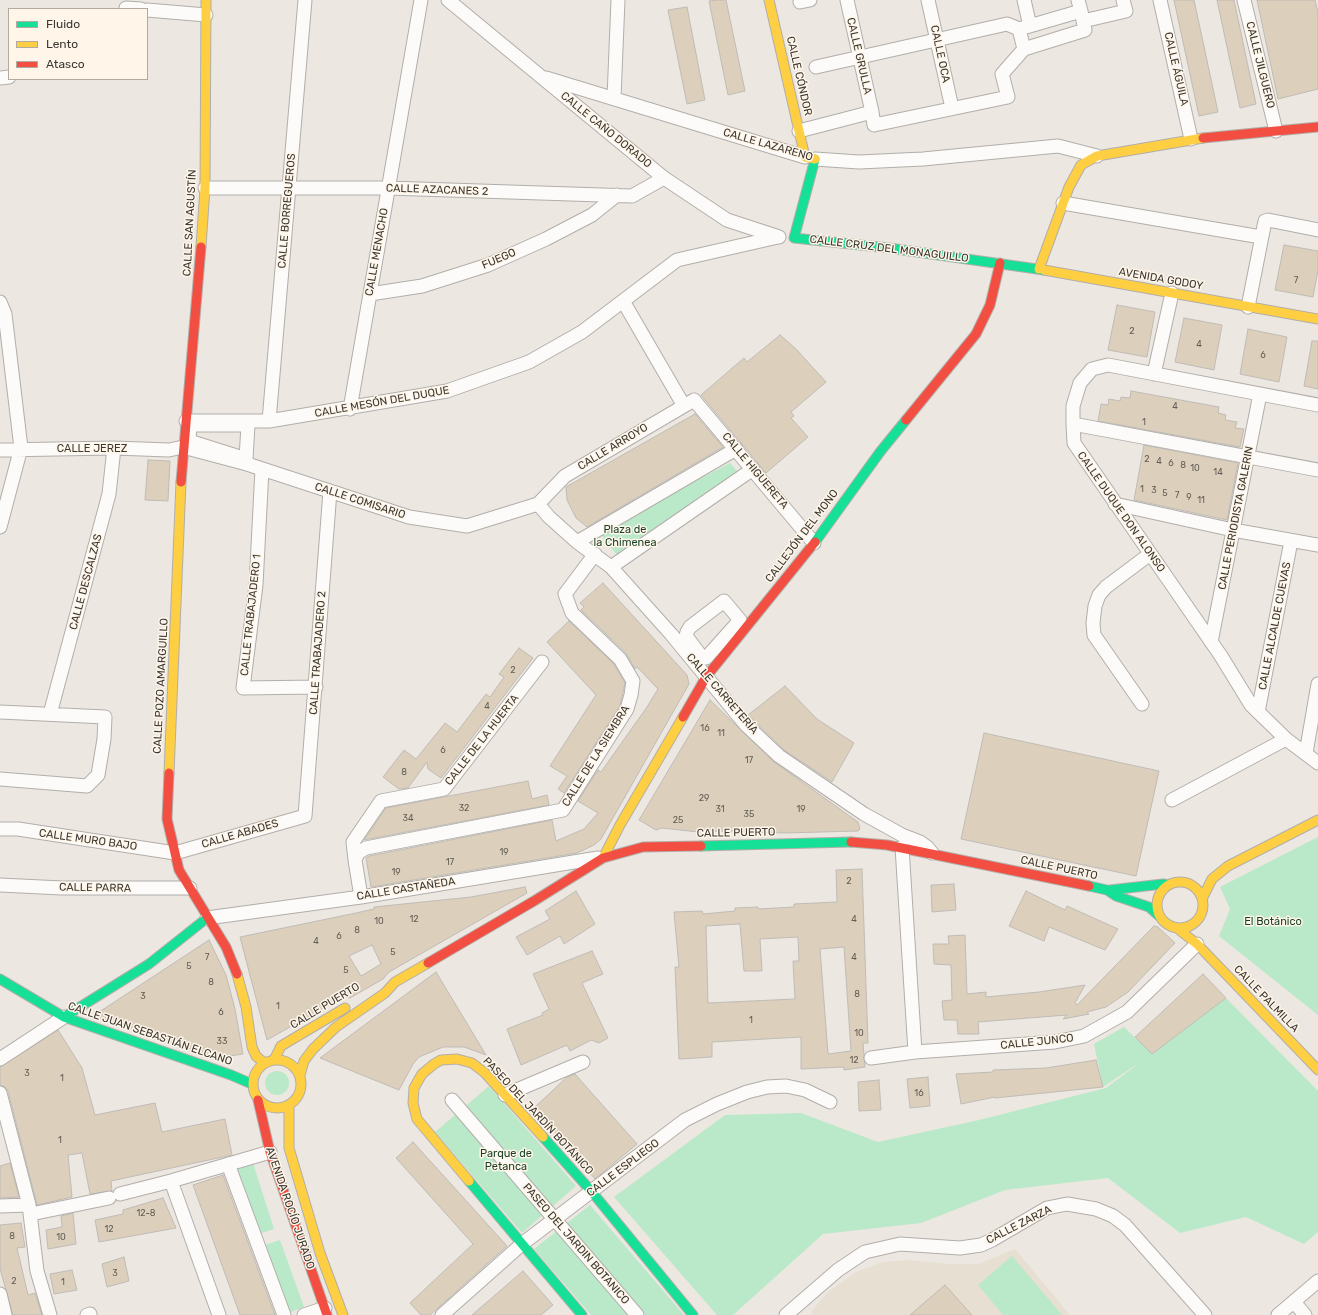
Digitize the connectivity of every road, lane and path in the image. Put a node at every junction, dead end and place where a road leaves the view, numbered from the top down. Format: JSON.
{"nodes":[{"id":1,"x":206,"y":0,"type":"edge"},
{"id":2,"x":305,"y":0,"type":"edge"},
{"id":3,"x":421,"y":0,"type":"edge"},
{"id":4,"x":448,"y":0,"type":"edge"},
{"id":5,"x":618,"y":0,"type":"edge"},
{"id":6,"x":769,"y":0,"type":"edge"},
{"id":7,"x":847,"y":0,"type":"edge"},
{"id":8,"x":928,"y":0,"type":"edge"},
{"id":9,"x":1024,"y":0,"type":"edge"},
{"id":10,"x":1123,"y":0,"type":"edge"},
{"id":11,"x":1160,"y":0,"type":"edge"},
{"id":12,"x":1244,"y":0,"type":"edge"},
{"id":13,"x":126,"y":6,"type":"edge"},
{"id":14,"x":136,"y":8,"type":"edge"},
{"id":15,"x":148,"y":10,"type":"edge"},
{"id":16,"x":1081,"y":11,"type":"edge"},
{"id":17,"x":206,"y":15,"type":"junction"},
{"id":18,"x":1025,"y":27,"type":"junction"},
{"id":19,"x":937,"y":40,"type":"junction"},
{"id":20,"x":1024,"y":49,"type":"junction"},
{"id":21,"x":860,"y":58,"type":"junction"},
{"id":22,"x":816,"y":67,"type":"dead end"},
{"id":23,"x":541,"y":76,"type":"junction"},
{"id":24,"x":614,"y":98,"type":"junction"},
{"id":25,"x":952,"y":108,"type":"junction"},
{"id":26,"x":872,"y":112,"type":"junction"},
{"id":27,"x":1318,"y":127,"type":"edge"},
{"id":28,"x":799,"y":131,"type":"junction"},
{"id":29,"x":1276,"y":131,"type":"junction"},
{"id":30,"x":1191,"y":139,"type":"junction"},
{"id":31,"x":1097,"y":156,"type":"junction"},
{"id":32,"x":810,"y":158,"type":"junction"},
{"id":33,"x":664,"y":178,"type":"junction"},
{"id":34,"x":205,"y":188,"type":"junction"},
{"id":35,"x":288,"y":188,"type":"junction"},
{"id":36,"x":388,"y":188,"type":"junction"},
{"id":37,"x":617,"y":195,"type":"junction"},
{"id":38,"x":1063,"y":203,"type":"junction"},
{"id":39,"x":1318,"y":230,"type":"edge"},
{"id":40,"x":778,"y":237,"type":"junction"},
{"id":41,"x":1261,"y":237,"type":"junction"},
{"id":42,"x":794,"y":238,"type":"junction"},
{"id":43,"x":1000,"y":263,"type":"junction"},
{"id":44,"x":1039,"y":269,"type":"junction"},
{"id":45,"x":1172,"y":293,"type":"junction"},
{"id":46,"x":370,"y":294,"type":"junction"},
{"id":47,"x":623,"y":301,"type":"junction"},
{"id":48,"x":0,"y":302,"type":"edge"},
{"id":49,"x":1248,"y":307,"type":"junction"},
{"id":50,"x":1318,"y":319,"type":"edge"},
{"id":51,"x":1154,"y":374,"type":"junction"},
{"id":52,"x":1260,"y":394,"type":"junction"},
{"id":53,"x":689,"y":403,"type":"junction"},
{"id":54,"x":1318,"y":405,"type":"edge"},
{"id":55,"x":350,"y":409,"type":"junction"},
{"id":56,"x":186,"y":421,"type":"junction"},
{"id":57,"x":269,"y":421,"type":"junction"},
{"id":58,"x":1073,"y":424,"type":"junction"},
{"id":59,"x":186,"y":444,"type":"junction"},
{"id":60,"x":21,"y":448,"type":"junction"},
{"id":61,"x":114,"y":448,"type":"junction"},
{"id":62,"x":736,"y":449,"type":"junction"},
{"id":63,"x":0,"y":450,"type":"edge"},
{"id":64,"x":1248,"y":456,"type":"junction"},
{"id":65,"x":262,"y":469,"type":"junction"},
{"id":66,"x":753,"y":469,"type":"junction"},
{"id":67,"x":1318,"y":470,"type":"edge"},
{"id":68,"x":330,"y":491,"type":"junction"},
{"id":69,"x":538,"y":504,"type":"junction"},
{"id":70,"x":1116,"y":504,"type":"junction"},
{"id":71,"x":0,"y":527,"type":"edge"},
{"id":72,"x":1233,"y":530,"type":"junction"},
{"id":73,"x":1291,"y":541,"type":"junction"},
{"id":74,"x":577,"y":542,"type":"junction"},
{"id":75,"x":814,"y":543,"type":"junction"},
{"id":76,"x":1318,"y":545,"type":"edge"},
{"id":77,"x":594,"y":554,"type":"junction"},
{"id":78,"x":1150,"y":554,"type":"junction"},
{"id":79,"x":611,"y":567,"type":"junction"},
{"id":80,"x":752,"y":620,"type":"junction"},
{"id":81,"x":671,"y":634,"type":"junction"},
{"id":82,"x":1211,"y":642,"type":"junction"},
{"id":83,"x":542,"y":662,"type":"dead end"},
{"id":84,"x":706,"y":677,"type":"junction"},
{"id":85,"x":1318,"y":684,"type":"edge"},
{"id":86,"x":316,"y":687,"type":"junction"},
{"id":87,"x":1142,"y":704,"type":"dead end"},
{"id":88,"x":0,"y":712,"type":"edge"},
{"id":89,"x":1258,"y":712,"type":"junction"},
{"id":90,"x":50,"y":714,"type":"junction"},
{"id":91,"x":1286,"y":739,"type":"junction"},
{"id":92,"x":1306,"y":753,"type":"junction"},
{"id":93,"x":1318,"y":763,"type":"edge"},
{"id":94,"x":0,"y":779,"type":"edge"},
{"id":95,"x":1172,"y":800,"type":"dead end"},
{"id":96,"x":305,"y":816,"type":"joint"},
{"id":97,"x":1318,"y":820,"type":"edge"},
{"id":98,"x":620,"y":825,"type":"junction"},
{"id":99,"x":0,"y":829,"type":"edge"},
{"id":100,"x":643,"y":847,"type":"junction"},
{"id":101,"x":902,"y":847,"type":"junction"},
{"id":102,"x":175,"y":853,"type":"junction"},
{"id":103,"x":932,"y":853,"type":"junction"},
{"id":104,"x":603,"y":858,"type":"junction"},
{"id":105,"x":355,"y":860,"type":"junction"},
{"id":106,"x":1228,"y":866,"type":"junction"},
{"id":107,"x":1206,"y":872,"type":"dead end"},
{"id":108,"x":1195,"y":876,"type":"dead end"},
{"id":109,"x":1181,"y":881,"type":"junction"},
{"id":110,"x":0,"y":885,"type":"edge"},
{"id":111,"x":1168,"y":885,"type":"junction"},
{"id":112,"x":190,"y":888,"type":"junction"},
{"id":113,"x":1107,"y":890,"type":"junction"},
{"id":114,"x":360,"y":897,"type":"junction"},
{"id":115,"x":1202,"y":897,"type":"junction"},
{"id":116,"x":1159,"y":916,"type":"junction"},
{"id":117,"x":207,"y":918,"type":"junction"},
{"id":118,"x":1196,"y":923,"type":"junction"},
{"id":119,"x":1177,"y":928,"type":"junction"},
{"id":120,"x":1197,"y":944,"type":"junction"},
{"id":121,"x":0,"y":979,"type":"edge"},
{"id":122,"x":395,"y":982,"type":"junction"},
{"id":123,"x":64,"y":1017,"type":"junction"},
{"id":124,"x":915,"y":1052,"type":"junction"},
{"id":125,"x":871,"y":1058,"type":"dead end"},
{"id":126,"x":0,"y":1059,"type":"edge"},
{"id":127,"x":274,"y":1060,"type":"junction"},
{"id":128,"x":584,"y":1062,"type":"dead end"},
{"id":129,"x":264,"y":1063,"type":"junction"},
{"id":130,"x":1318,"y":1070,"type":"edge"},
{"id":131,"x":300,"y":1075,"type":"junction"},
{"id":132,"x":252,"y":1084,"type":"junction"},
{"id":133,"x":0,"y":1093,"type":"edge"},
{"id":134,"x":505,"y":1095,"type":"junction"},
{"id":135,"x":258,"y":1100,"type":"junction"},
{"id":136,"x":452,"y":1100,"type":"dead end"},
{"id":137,"x":830,"y":1102,"type":"dead end"},
{"id":138,"x":290,"y":1105,"type":"junction"},
{"id":139,"x":270,"y":1152,"type":"junction"},
{"id":140,"x":228,"y":1164,"type":"junction"},
{"id":141,"x":171,"y":1181,"type":"junction"},
{"id":142,"x":592,"y":1192,"type":"junction"},
{"id":143,"x":0,"y":1206,"type":"edge"},
{"id":144,"x":30,"y":1210,"type":"junction"},
{"id":145,"x":555,"y":1220,"type":"junction"},
{"id":146,"x":522,"y":1244,"type":"junction"},
{"id":147,"x":1318,"y":1281,"type":"edge"},
{"id":148,"x":0,"y":1294,"type":"edge"},
{"id":149,"x":1294,"y":1302,"type":"junction"},
{"id":150,"x":326,"y":1312,"type":"edge"},
{"id":151,"x":793,"y":1313,"type":"edge"},
{"id":152,"x":5,"y":1315,"type":"edge"},
{"id":153,"x":50,"y":1315,"type":"edge"},
{"id":154,"x":219,"y":1315,"type":"edge"},
{"id":155,"x":284,"y":1315,"type":"edge"},
{"id":156,"x":304,"y":1315,"type":"edge"},
{"id":157,"x":343,"y":1315,"type":"edge"},
{"id":158,"x":442,"y":1315,"type":"edge"},
{"id":159,"x":582,"y":1315,"type":"edge"},
{"id":160,"x":637,"y":1315,"type":"edge"},
{"id":161,"x":693,"y":1315,"type":"edge"},
{"id":162,"x":1206,"y":1315,"type":"edge"},
{"id":163,"x":1278,"y":1315,"type":"edge"},
{"id":164,"x":1305,"y":1315,"type":"edge"}],
"edges":[{"from":1,"to":17,"type":"street","name":"CALLE SAN AGUSTÍN"},
{"from":2,"to":35,"type":"street","name":"CALLE BORREGUEROS"},
{"from":3,"to":36,"type":"street","name":"CALLE MENACHO"},
{"from":4,"to":23,"type":"street","name":"CALLE CAÑO DORADO"},
{"from":5,"to":24,"type":"street"},
{"from":6,"to":28,"type":"street","name":"CALLE CÓNDOR"},
{"from":7,"to":21,"type":"street","name":"CALLE GRULLA"},
{"from":8,"to":19,"type":"street","name":"CALLE OCA"},
{"from":9,"to":18,"type":"street"},
{"from":10,"to":16,"type":"street"},
{"from":11,"to":30,"type":"street","name":"CALLE ÁGUILA"},
{"from":12,"to":29,"type":"street","name":"CALLE JILGUERO"},
{"from":13,"to":14,"type":"street"},
{"from":15,"to":17,"type":"street"},
{"from":16,"to":18,"type":"street"},
{"from":16,"to":20,"type":"street"},
{"from":17,"to":34,"type":"street","name":"CALLE SAN AGUSTÍN"},
{"from":18,"to":19,"type":"street"},
{"from":18,"to":20,"type":"street"},
{"from":19,"to":21,"type":"street"},
{"from":19,"to":25,"type":"street","name":"CALLE OCA"},
{"from":20,"to":25,"type":"street"},
{"from":21,"to":22,"type":"street"},
{"from":21,"to":26,"type":"street","name":"CALLE GRULLA"},
{"from":23,"to":24,"type":"street","name":"CALLE LAZARENO"},
{"from":23,"to":33,"type":"street","name":"CALLE CAÑO DORADO"},
{"from":24,"to":32,"type":"street","name":"CALLE LAZARENO"},
{"from":25,"to":26,"type":"street"},
{"from":26,"to":28,"type":"street"},
{"from":27,"to":29,"type":"street"},
{"from":28,"to":32,"type":"street","name":"CALLE CÓNDOR"},
{"from":29,"to":30,"type":"street"},
{"from":30,"to":31,"type":"street"},
{"from":31,"to":32,"type":"street","name":"CALLE LAZARENO"},
{"from":31,"to":38,"type":"street"},
{"from":32,"to":42,"type":"street"},
{"from":33,"to":37,"type":"street","name":"CALLE AZACANES 2"},
{"from":33,"to":40,"type":"street","name":"CALLE CAÑO DORADO"},
{"from":34,"to":35,"type":"street","name":"CALLE AZACANES 2"},
{"from":34,"to":56,"type":"street","name":"CALLE SAN AGUSTÍN"},
{"from":35,"to":36,"type":"street","name":"CALLE AZACANES 2"},
{"from":35,"to":57,"type":"street","name":"CALLE BORREGUEROS"},
{"from":36,"to":37,"type":"street","name":"CALLE AZACANES 2"},
{"from":36,"to":46,"type":"street","name":"CALLE MENACHO"},
{"from":37,"to":46,"type":"street","name":"FUEGO"},
{"from":38,"to":41,"type":"street"},
{"from":38,"to":44,"type":"street"},
{"from":39,"to":41,"type":"street"},
{"from":40,"to":42,"type":"street","name":"CALLE CRUZ DEL MONAGUILLO"},
{"from":40,"to":47,"type":"street","name":"CALLE MESÓN DEL DUQUE"},
{"from":41,"to":49,"type":"street"},
{"from":42,"to":43,"type":"street","name":"CALLE CRUZ DEL MONAGUILLO"},
{"from":43,"to":44,"type":"street","name":"AVENIDA GODOY"},
{"from":43,"to":75,"type":"street","name":"CALLEJÓN DEL MONO"},
{"from":44,"to":45,"type":"street","name":"AVENIDA GODOY"},
{"from":45,"to":49,"type":"street","name":"AVENIDA GODOY"},
{"from":45,"to":51,"type":"street"},
{"from":46,"to":55,"type":"street","name":"CALLE MENACHO"},
{"from":47,"to":53,"type":"street","name":"CALLE HIGUERETA"},
{"from":47,"to":55,"type":"street","name":"CALLE MESÓN DEL DUQUE"},
{"from":48,"to":60,"type":"street"},
{"from":49,"to":50,"type":"street","name":"AVENIDA GODOY"},
{"from":51,"to":52,"type":"street","name":"CALLE DUQUE DON ALONSO"},
{"from":51,"to":58,"type":"street","name":"CALLE DUQUE DON ALONSO"},
{"from":52,"to":54,"type":"street","name":"CALLE DUQUE DON ALONSO"},
{"from":52,"to":64,"type":"street","name":"CALLE PERIODISTA GALERIN"},
{"from":53,"to":62,"type":"street","name":"CALLE HIGUERETA"},
{"from":53,"to":69,"type":"street","name":"CALLE ARROYO"},
{"from":55,"to":57,"type":"street","name":"CALLE MESÓN DEL DUQUE"},
{"from":56,"to":57,"type":"street","name":"CALLE MESÓN DEL DUQUE"},
{"from":56,"to":59,"type":"street","name":"CALLE SAN AGUSTÍN"},
{"from":58,"to":64,"type":"street"},
{"from":58,"to":70,"type":"street","name":"CALLE DUQUE DON ALONSO"},
{"from":59,"to":59,"type":"street"},
{"from":59,"to":61,"type":"street","name":"CALLE JEREZ"},
{"from":59,"to":65,"type":"street","name":"CALLE COMISARIO"},
{"from":59,"to":102,"type":"street","name":"CALLE POZO AMARGUILLO"},
{"from":60,"to":61,"type":"street","name":"CALLE JEREZ"},
{"from":60,"to":63,"type":"street","name":"CALLE JEREZ"},
{"from":60,"to":71,"type":"street"},
{"from":61,"to":90,"type":"street","name":"CALLE DESCALZAS"},
{"from":62,"to":66,"type":"street","name":"CALLE HIGUERETA"},
{"from":62,"to":74,"type":"street"},
{"from":64,"to":67,"type":"street"},
{"from":64,"to":72,"type":"street","name":"CALLE PERIODISTA GALERIN"},
{"from":65,"to":68,"type":"street","name":"CALLE COMISARIO"},
{"from":65,"to":86,"type":"street","name":"CALLE TRABAJADERO 1"},
{"from":66,"to":75,"type":"street","name":"CALLE HIGUERETA"},
{"from":66,"to":79,"type":"street"},
{"from":68,"to":69,"type":"street","name":"CALLE COMISARIO"},
{"from":68,"to":86,"type":"street","name":"CALLE TRABAJADERO 2"},
{"from":69,"to":74,"type":"street","name":"CALLE CARRETERÍA"},
{"from":70,"to":72,"type":"street"},
{"from":70,"to":78,"type":"street","name":"CALLE DUQUE DON ALONSO"},
{"from":72,"to":73,"type":"street"},
{"from":72,"to":82,"type":"street","name":"CALLE PERIODISTA GALERIN"},
{"from":73,"to":76,"type":"street"},
{"from":73,"to":89,"type":"street","name":"CALLE ALCALDE CUEVAS"},
{"from":74,"to":77,"type":"street","name":"CALLE CARRETERÍA"},
{"from":75,"to":80,"type":"street","name":"CALLEJÓN DEL MONO"},
{"from":77,"to":79,"type":"street","name":"CALLE CARRETERÍA"},
{"from":77,"to":105,"type":"street","name":"CALLE DE LA SIEMBRA"},
{"from":78,"to":82,"type":"street","name":"CALLE DUQUE DON ALONSO"},
{"from":78,"to":87,"type":"street"},
{"from":79,"to":81,"type":"street","name":"CALLE CARRETERÍA"},
{"from":80,"to":81,"type":"street"},
{"from":80,"to":84,"type":"street","name":"CALLEJÓN DEL MONO"},
{"from":81,"to":84,"type":"street","name":"CALLE CARRETERÍA"},
{"from":82,"to":89,"type":"street","name":"CALLE DUQUE DON ALONSO"},
{"from":83,"to":105,"type":"street","name":"CALLE DE LA HUERTA"},
{"from":84,"to":98,"type":"street","name":"CALLEJÓN DEL MONO"},
{"from":84,"to":103,"type":"street","name":"CALLE CARRETERÍA"},
{"from":85,"to":92,"type":"street"},
{"from":86,"to":96,"type":"street","name":"CALLE TRABAJADERO 2"},
{"from":88,"to":90,"type":"street"},
{"from":89,"to":91,"type":"street","name":"CALLE DUQUE DON ALONSO"},
{"from":90,"to":94,"type":"street"},
{"from":91,"to":92,"type":"street","name":"CALLE DUQUE DON ALONSO"},
{"from":91,"to":95,"type":"street"},
{"from":92,"to":93,"type":"street","name":"CALLE DUQUE DON ALONSO"},
{"from":96,"to":102,"type":"street","name":"CALLE ABADES"},
{"from":97,"to":106,"type":"street"},
{"from":98,"to":100,"type":"street"},
{"from":98,"to":104,"type":"street","name":"CALLEJÓN DEL MONO"},
{"from":99,"to":102,"type":"street","name":"CALLE MURO BAJO"},
{"from":100,"to":101,"type":"street","name":"CALLE PUERTO"},
{"from":100,"to":104,"type":"street","name":"CALLE PUERTO"},
{"from":101,"to":103,"type":"street","name":"CALLE PUERTO"},
{"from":101,"to":124,"type":"street"},
{"from":102,"to":112,"type":"street","name":"CALLE POZO AMARGUILLO"},
{"from":103,"to":113,"type":"street","name":"CALLE PUERTO"},
{"from":104,"to":114,"type":"street","name":"CALLE CASTAÑEDA"},
{"from":104,"to":122,"type":"street","name":"CALLE PUERTO"},
{"from":105,"to":114,"type":"street"},
{"from":106,"to":107,"type":"street"},
{"from":106,"to":115,"type":"street"},
{"from":108,"to":109,"type":"street"},
{"from":109,"to":111,"type":"street"},
{"from":109,"to":115,"type":"street"},
{"from":110,"to":112,"type":"street","name":"CALLE PARRA"},
{"from":111,"to":113,"type":"street","name":"CALLE PUERTO"},
{"from":111,"to":116,"type":"street"},
{"from":112,"to":117,"type":"street","name":"CALLE POZO AMARGUILLO"},
{"from":113,"to":116,"type":"street","name":"CALLE PUERTO"},
{"from":114,"to":117,"type":"street","name":"CALLE CASTAÑEDA"},
{"from":115,"to":118,"type":"street"},
{"from":116,"to":119,"type":"street"},
{"from":117,"to":123,"type":"street"},
{"from":117,"to":129,"type":"street","name":"CALLE POZO AMARGUILLO"},
{"from":118,"to":119,"type":"street"},
{"from":118,"to":120,"type":"street"},
{"from":119,"to":120,"type":"street","name":"CALLE PALMILLA"},
{"from":120,"to":124,"type":"street","name":"CALLE JUNCO"},
{"from":120,"to":130,"type":"street","name":"CALLE PALMILLA"},
{"from":121,"to":123,"type":"street","name":"CALLE JUAN SEBASTIÁN ELCANO"},
{"from":122,"to":127,"type":"street","name":"CALLE PUERTO"},
{"from":122,"to":131,"type":"street","name":"CALLE PUERTO"},
{"from":123,"to":126,"type":"street"},
{"from":123,"to":132,"type":"street","name":"CALLE JUAN SEBASTIÁN ELCANO"},
{"from":124,"to":125,"type":"street","name":"CALLE JUNCO"},
{"from":127,"to":129,"type":"street"},
{"from":127,"to":131,"type":"street"},
{"from":128,"to":134,"type":"street"},
{"from":129,"to":132,"type":"street"},
{"from":131,"to":138,"type":"street"},
{"from":132,"to":135,"type":"street"},
{"from":133,"to":144,"type":"street"},
{"from":134,"to":142,"type":"street","name":"PASEO DEL JARDÍN BOTÁNICO"},
{"from":134,"to":146,"type":"street","name":"PASEO DEL JARDÍN BOTÁNICO"},
{"from":135,"to":138,"type":"street"},
{"from":135,"to":139,"type":"street","name":"AVENIDA ROCÍO JURADO"},
{"from":136,"to":145,"type":"street","name":"PASEO DEL JARDIN BOTANICO"},
{"from":137,"to":142,"type":"street","name":"CALLE ESPLIEGO"},
{"from":138,"to":157,"type":"street","name":"AVENIDA ROCÍO JURADO"},
{"from":139,"to":140,"type":"street"},
{"from":139,"to":150,"type":"street","name":"AVENIDA ROCÍO JURADO"},
{"from":140,"to":141,"type":"street"},
{"from":140,"to":155,"type":"street"},
{"from":141,"to":144,"type":"street"},
{"from":141,"to":154,"type":"street"},
{"from":142,"to":145,"type":"street","name":"CALLE ESPLIEGO"},
{"from":142,"to":161,"type":"street","name":"PASEO DEL JARDÍN BOTÁNICO"},
{"from":143,"to":144,"type":"street"},
{"from":144,"to":153,"type":"street"},
{"from":145,"to":146,"type":"street","name":"CALLE ESPLIEGO"},
{"from":145,"to":160,"type":"street","name":"PASEO DEL JARDIN BOTANICO"},
{"from":146,"to":158,"type":"street","name":"CALLE ESPLIEGO"},
{"from":146,"to":159,"type":"street","name":"PASEO DEL JARDÍN BOTÁNICO"},
{"from":147,"to":149,"type":"street"},
{"from":148,"to":152,"type":"street"},
{"from":149,"to":163,"type":"street"},
{"from":149,"to":164,"type":"street"},
{"from":150,"to":156,"type":"street"},
{"from":151,"to":162,"type":"street","name":"CALLE ZARZA"}]}
